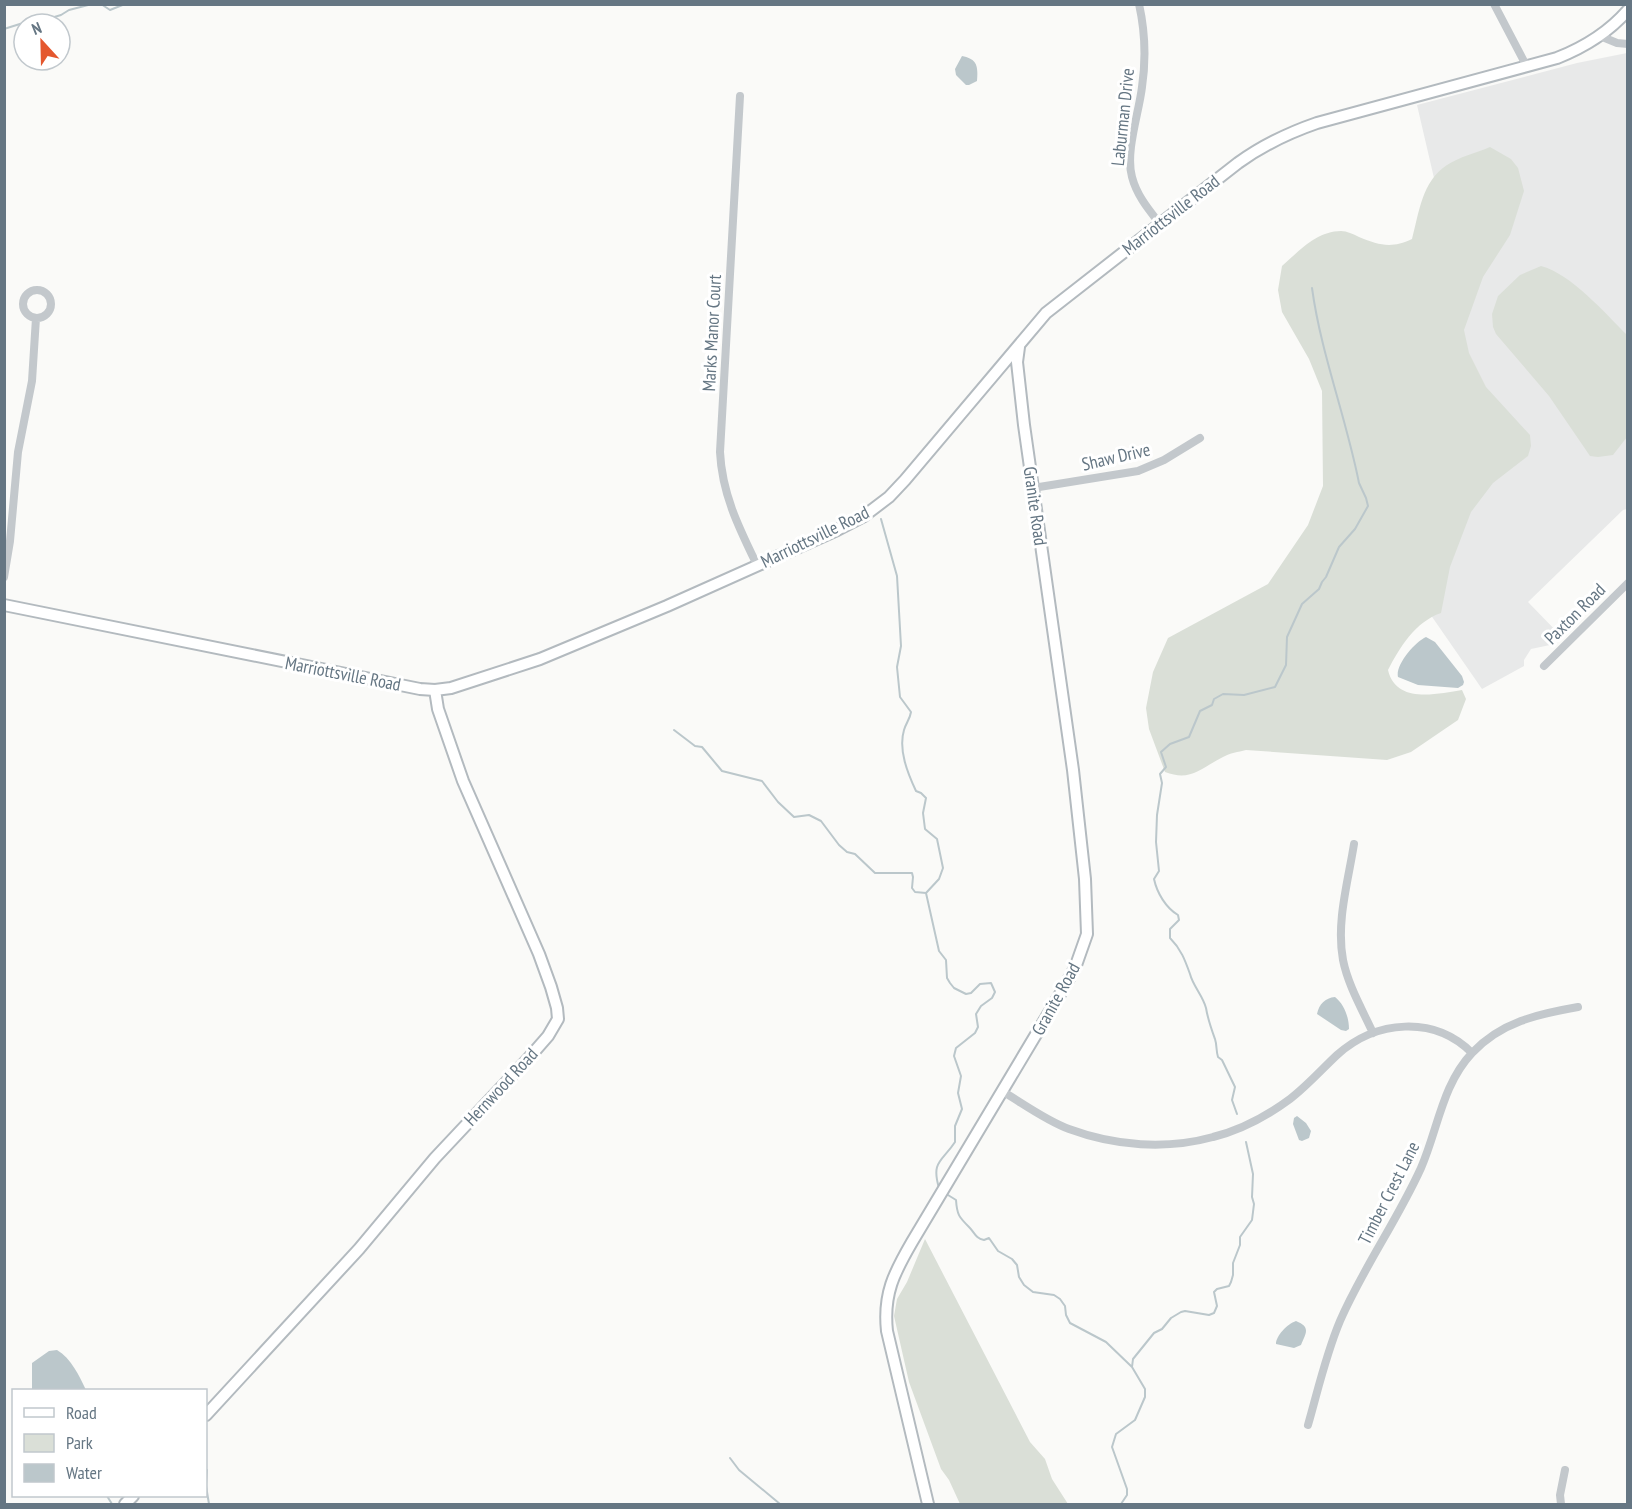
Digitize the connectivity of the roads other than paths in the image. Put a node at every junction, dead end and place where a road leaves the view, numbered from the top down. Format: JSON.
{"nodes":[{"id":1,"x":1139,"y":4,"type":"edge"},
{"id":2,"x":1494,"y":4,"type":"edge"},
{"id":3,"x":1628,"y":10,"type":"edge"},
{"id":4,"x":1600,"y":36,"type":"junction"},
{"id":5,"x":1628,"y":44,"type":"edge"},
{"id":6,"x":1527,"y":67,"type":"junction"},
{"id":7,"x":741,"y":96,"type":"dead end"},
{"id":8,"x":1160,"y":224,"type":"junction"},
{"id":9,"x":36,"y":318,"type":"dead end"},
{"id":10,"x":1019,"y":347,"type":"junction"},
{"id":11,"x":1200,"y":438,"type":"dead end"},
{"id":12,"x":1033,"y":488,"type":"junction"},
{"id":13,"x":757,"y":565,"type":"junction"},
{"id":14,"x":4,"y":577,"type":"edge"},
{"id":15,"x":1628,"y":583,"type":"edge"},
{"id":16,"x":4,"y":605,"type":"edge"},
{"id":17,"x":1544,"y":666,"type":"dead end"},
{"id":18,"x":435,"y":690,"type":"junction"},
{"id":19,"x":1354,"y":844,"type":"dead end"},
{"id":20,"x":1578,"y":1007,"type":"dead end"},
{"id":21,"x":1373,"y":1033,"type":"junction"},
{"id":22,"x":1472,"y":1053,"type":"junction"},
{"id":23,"x":1002,"y":1091,"type":"junction"},
{"id":24,"x":207,"y":1414,"type":"edge"},
{"id":25,"x":1308,"y":1425,"type":"dead end"},
{"id":26,"x":1565,"y":1470,"type":"dead end"},
{"id":27,"x":928,"y":1504,"type":"edge"},
{"id":28,"x":1561,"y":1504,"type":"edge"}],
"edges":[{"from":1,"to":8,"type":"street","name":"Laburman Drive"},
{"from":2,"to":6,"type":"street"},
{"from":3,"to":4,"type":"street","name":"Marriottsville Road"},
{"from":4,"to":5,"type":"street"},
{"from":4,"to":6,"type":"street","name":"Marriottsville Road"},
{"from":6,"to":8,"type":"street","name":"Marriottsville Road"},
{"from":7,"to":13,"type":"street","name":"Marks Manor Court"},
{"from":8,"to":10,"type":"street","name":"Marriottsville Road"},
{"from":9,"to":14,"type":"street"},
{"from":10,"to":12,"type":"street","name":"Granite Road"},
{"from":10,"to":13,"type":"street","name":"Marriottsville Road"},
{"from":11,"to":12,"type":"street","name":"Shaw Drive"},
{"from":12,"to":23,"type":"street","name":"Granite Road"},
{"from":13,"to":18,"type":"street","name":"Marriottsville Road"},
{"from":15,"to":17,"type":"street","name":"Paxton Road"},
{"from":16,"to":18,"type":"street","name":"Marriottsville Road"},
{"from":18,"to":24,"type":"street","name":"Hernwood Road"},
{"from":19,"to":21,"type":"street"},
{"from":20,"to":22,"type":"street","name":"Timber Crest Lane"},
{"from":21,"to":22,"type":"street"},
{"from":21,"to":23,"type":"street"},
{"from":22,"to":25,"type":"street","name":"Timber Crest Lane"},
{"from":23,"to":27,"type":"street","name":"Granite Road"},
{"from":26,"to":28,"type":"street"}]}
